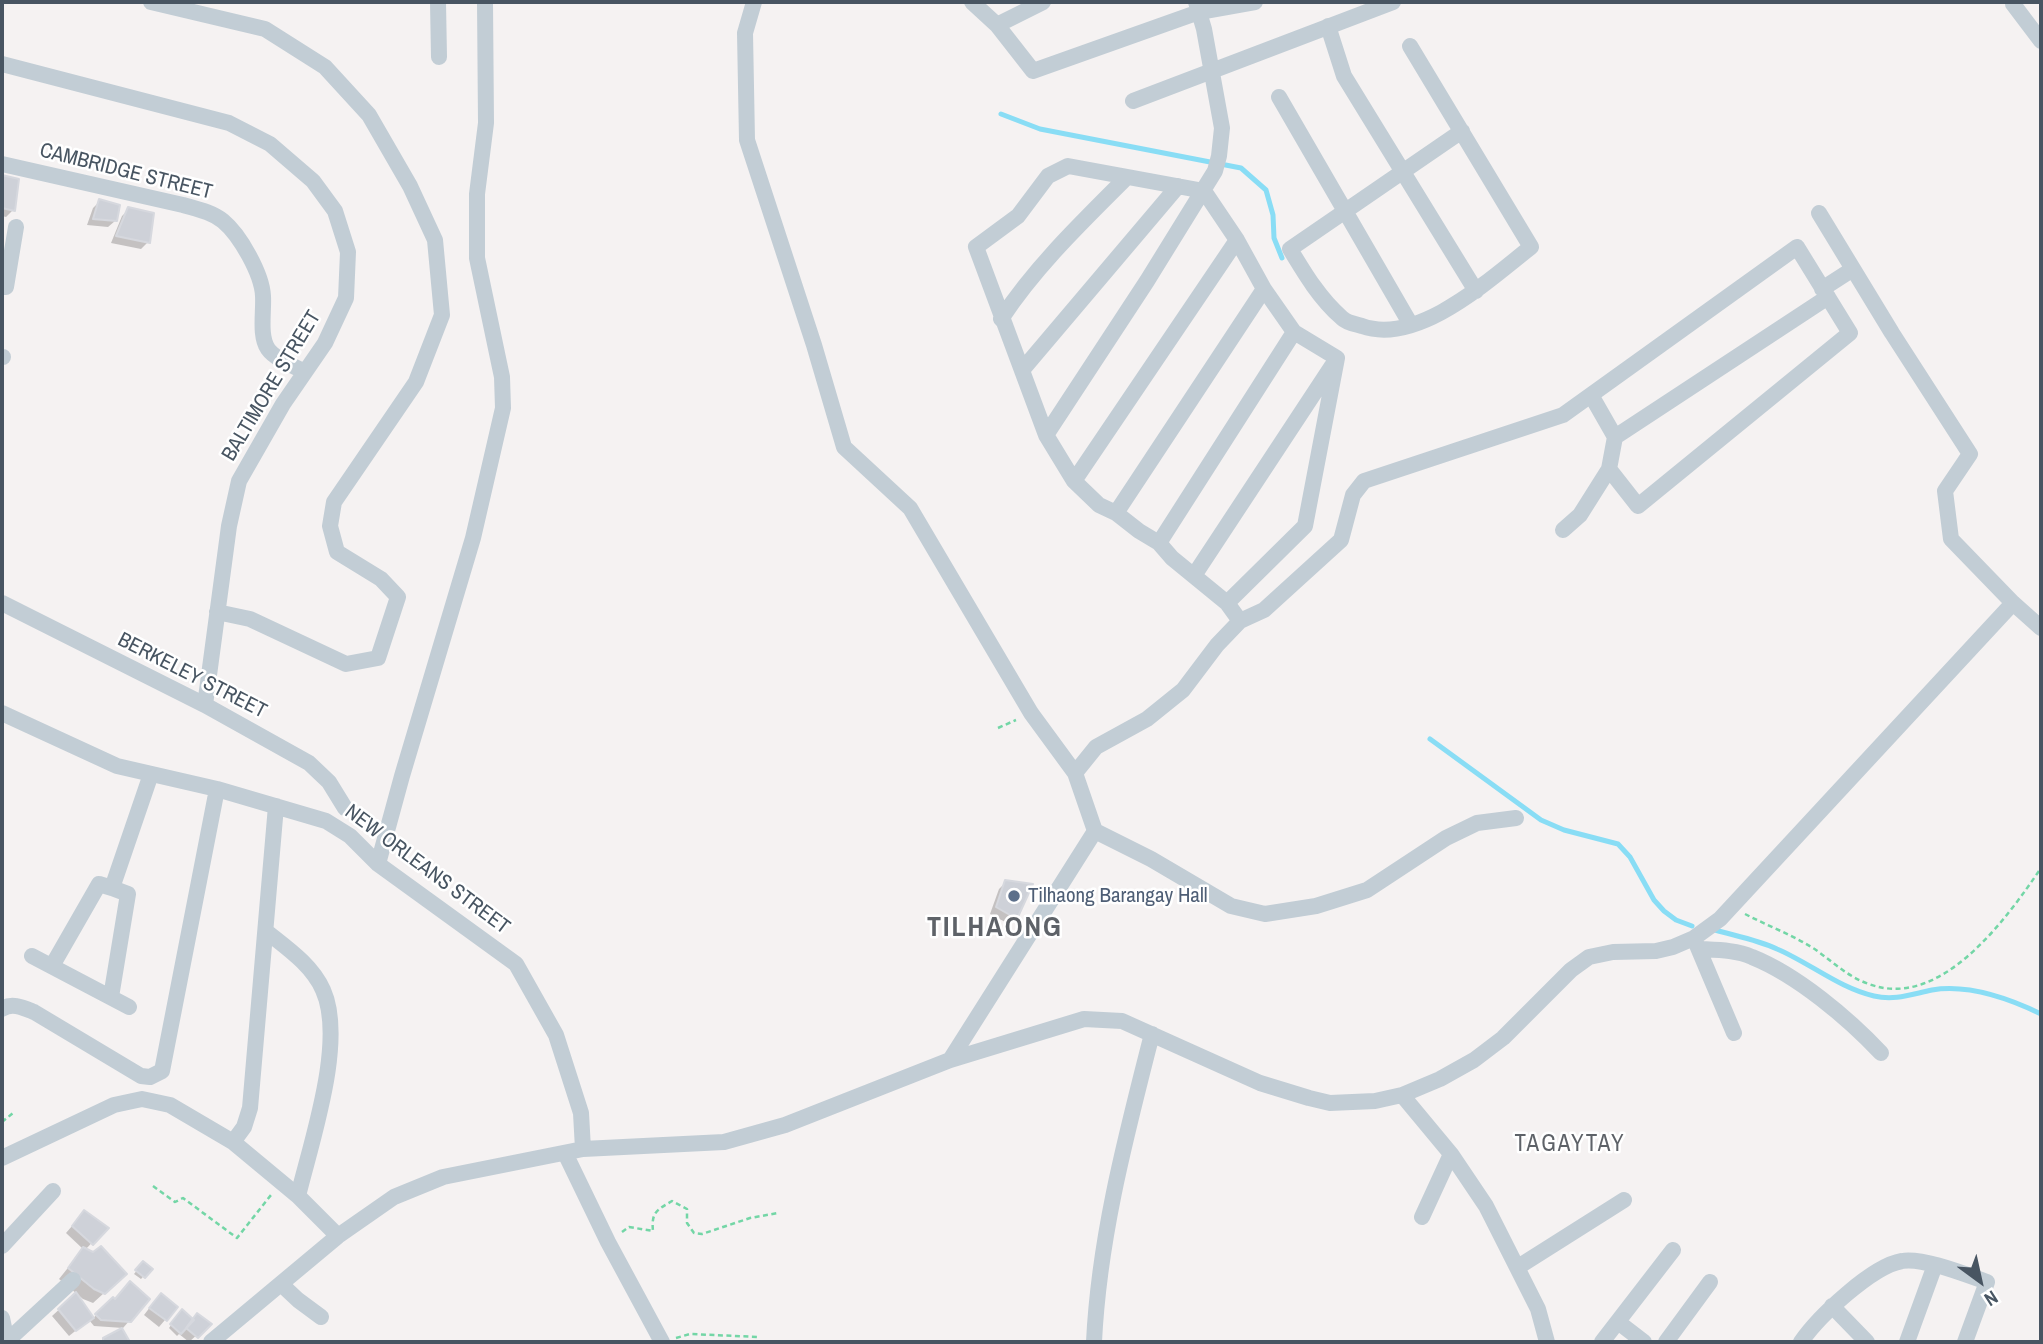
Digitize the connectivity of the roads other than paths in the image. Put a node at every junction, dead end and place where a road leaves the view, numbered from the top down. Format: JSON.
{"nodes":[{"id":1,"x":151,"y":2,"type":"edge"},
{"id":2,"x":438,"y":2,"type":"edge"},
{"id":3,"x":485,"y":2,"type":"edge"},
{"id":4,"x":754,"y":2,"type":"edge"},
{"id":5,"x":972,"y":2,"type":"edge"},
{"id":6,"x":1043,"y":2,"type":"edge"},
{"id":7,"x":1393,"y":2,"type":"edge"},
{"id":8,"x":2015,"y":2,"type":"edge"},
{"id":9,"x":1250,"y":3,"type":"edge"},
{"id":10,"x":1197,"y":7,"type":"edge"},
{"id":11,"x":997,"y":25,"type":"junction"},
{"id":12,"x":1328,"y":26,"type":"junction"},
{"id":13,"x":2041,"y":41,"type":"edge"},
{"id":14,"x":1410,"y":46,"type":"dead end"},
{"id":15,"x":439,"y":57,"type":"dead end"},
{"id":16,"x":2,"y":64,"type":"edge"},
{"id":17,"x":1210,"y":70,"type":"junction"},
{"id":18,"x":1279,"y":97,"type":"dead end"},
{"id":19,"x":1133,"y":101,"type":"dead end"},
{"id":20,"x":1462,"y":131,"type":"junction"},
{"id":21,"x":2,"y":163,"type":"edge"},
{"id":22,"x":1402,"y":171,"type":"junction"},
{"id":23,"x":1127,"y":177,"type":"junction"},
{"id":24,"x":1178,"y":186,"type":"junction"},
{"id":25,"x":1204,"y":191,"type":"junction"},
{"id":26,"x":1345,"y":210,"type":"junction"},
{"id":27,"x":1819,"y":213,"type":"dead end"},
{"id":28,"x":16,"y":228,"type":"dead end"},
{"id":29,"x":1237,"y":240,"type":"junction"},
{"id":30,"x":1853,"y":269,"type":"junction"},
{"id":31,"x":2,"y":287,"type":"edge"},
{"id":32,"x":1264,"y":289,"type":"junction"},
{"id":33,"x":1476,"y":290,"type":"junction"},
{"id":34,"x":1825,"y":293,"type":"junction"},
{"id":35,"x":1001,"y":319,"type":"junction"},
{"id":36,"x":1411,"y":325,"type":"junction"},
{"id":37,"x":1294,"y":332,"type":"junction"},
{"id":38,"x":1337,"y":358,"type":"junction"},
{"id":39,"x":1023,"y":369,"type":"junction"},
{"id":40,"x":305,"y":372,"type":"junction"},
{"id":41,"x":1591,"y":395,"type":"junction"},
{"id":42,"x":1046,"y":435,"type":"junction"},
{"id":43,"x":1615,"y":437,"type":"junction"},
{"id":44,"x":1609,"y":469,"type":"junction"},
{"id":45,"x":1074,"y":481,"type":"junction"},
{"id":46,"x":1116,"y":513,"type":"junction"},
{"id":47,"x":1563,"y":530,"type":"dead end"},
{"id":48,"x":1159,"y":543,"type":"junction"},
{"id":49,"x":1195,"y":574,"type":"junction"},
{"id":50,"x":2,"y":603,"type":"edge"},
{"id":51,"x":1227,"y":603,"type":"junction"},
{"id":52,"x":2013,"y":603,"type":"junction"},
{"id":53,"x":217,"y":612,"type":"junction"},
{"id":54,"x":1240,"y":621,"type":"junction"},
{"id":55,"x":2041,"y":628,"type":"edge"},
{"id":56,"x":205,"y":705,"type":"junction"},
{"id":57,"x":2,"y":713,"type":"edge"},
{"id":58,"x":1076,"y":773,"type":"junction"},
{"id":59,"x":151,"y":774,"type":"junction"},
{"id":60,"x":217,"y":789,"type":"junction"},
{"id":61,"x":276,"y":806,"type":"junction"},
{"id":62,"x":345,"y":808,"type":"dead end"},
{"id":63,"x":1516,"y":818,"type":"dead end"},
{"id":64,"x":1095,"y":831,"type":"junction"},
{"id":65,"x":378,"y":864,"type":"junction"},
{"id":66,"x":112,"y":888,"type":"junction"},
{"id":67,"x":267,"y":932,"type":"junction"},
{"id":68,"x":1697,"y":944,"type":"junction"},
{"id":69,"x":32,"y":956,"type":"dead end"},
{"id":70,"x":52,"y":966,"type":"junction"},
{"id":71,"x":111,"y":997,"type":"junction"},
{"id":72,"x":130,"y":1007,"type":"dead end"},
{"id":73,"x":2,"y":1009,"type":"edge"},
{"id":74,"x":1734,"y":1033,"type":"dead end"},
{"id":75,"x":1152,"y":1034,"type":"junction"},
{"id":76,"x":1881,"y":1053,"type":"dead end"},
{"id":77,"x":950,"y":1060,"type":"junction"},
{"id":78,"x":1402,"y":1095,"type":"junction"},
{"id":79,"x":233,"y":1142,"type":"junction"},
{"id":80,"x":583,"y":1149,"type":"junction"},
{"id":81,"x":565,"y":1153,"type":"junction"},
{"id":82,"x":1451,"y":1154,"type":"junction"},
{"id":83,"x":2,"y":1158,"type":"edge"},
{"id":84,"x":53,"y":1191,"type":"dead end"},
{"id":85,"x":298,"y":1196,"type":"junction"},
{"id":86,"x":1624,"y":1200,"type":"dead end"},
{"id":87,"x":1422,"y":1217,"type":"dead end"},
{"id":88,"x":338,"y":1236,"type":"junction"},
{"id":89,"x":2,"y":1246,"type":"edge"},
{"id":90,"x":1673,"y":1250,"type":"dead end"},
{"id":91,"x":1935,"y":1265,"type":"junction"},
{"id":92,"x":1518,"y":1267,"type":"junction"},
{"id":93,"x":73,"y":1280,"type":"dead end"},
{"id":94,"x":1710,"y":1282,"type":"dead end"},
{"id":95,"x":281,"y":1283,"type":"junction"},
{"id":96,"x":1832,"y":1306,"type":"junction"},
{"id":97,"x":321,"y":1317,"type":"dead end"},
{"id":98,"x":2,"y":1318,"type":"edge"},
{"id":99,"x":1618,"y":1321,"type":"junction"},
{"id":100,"x":667,"y":1341,"type":"edge"},
{"id":101,"x":7,"y":1342,"type":"edge"},
{"id":102,"x":211,"y":1342,"type":"edge"},
{"id":103,"x":1094,"y":1342,"type":"edge"},
{"id":104,"x":1547,"y":1342,"type":"edge"},
{"id":105,"x":1602,"y":1342,"type":"edge"},
{"id":106,"x":1644,"y":1342,"type":"edge"},
{"id":107,"x":1666,"y":1342,"type":"edge"},
{"id":108,"x":1801,"y":1342,"type":"edge"},
{"id":109,"x":1867,"y":1342,"type":"edge"},
{"id":110,"x":1907,"y":1342,"type":"edge"},
{"id":111,"x":1965,"y":1342,"type":"edge"}],
"edges":[{"from":1,"to":53,"type":"street"},
{"from":2,"to":15,"type":"street"},
{"from":3,"to":65,"type":"street"},
{"from":4,"to":58,"type":"street"},
{"from":5,"to":11,"type":"street"},
{"from":6,"to":11,"type":"street"},
{"from":7,"to":12,"type":"street"},
{"from":8,"to":13,"type":"street"},
{"from":9,"to":10,"type":"street"},
{"from":10,"to":11,"type":"street"},
{"from":10,"to":17,"type":"street"},
{"from":12,"to":17,"type":"street"},
{"from":12,"to":22,"type":"street"},
{"from":14,"to":20,"type":"street"},
{"from":16,"to":40,"type":"street","name":"BALTIMORE STREET"},
{"from":17,"to":19,"type":"street"},
{"from":17,"to":25,"type":"street"},
{"from":18,"to":26,"type":"street"},
{"from":20,"to":22,"type":"street"},
{"from":20,"to":33,"type":"street"},
{"from":21,"to":40,"type":"street","name":"CAMBRIDGE STREET"},
{"from":22,"to":26,"type":"street"},
{"from":22,"to":33,"type":"street"},
{"from":23,"to":24,"type":"street"},
{"from":23,"to":35,"type":"street"},
{"from":23,"to":35,"type":"street"},
{"from":24,"to":25,"type":"street"},
{"from":24,"to":39,"type":"street"},
{"from":25,"to":29,"type":"street"},
{"from":25,"to":42,"type":"street"},
{"from":26,"to":36,"type":"street"},
{"from":26,"to":36,"type":"street"},
{"from":27,"to":30,"type":"street"},
{"from":28,"to":31,"type":"street"},
{"from":29,"to":32,"type":"street"},
{"from":29,"to":45,"type":"street"},
{"from":30,"to":34,"type":"street"},
{"from":30,"to":52,"type":"street"},
{"from":32,"to":37,"type":"street"},
{"from":32,"to":46,"type":"street"},
{"from":33,"to":36,"type":"street"},
{"from":34,"to":41,"type":"street"},
{"from":34,"to":43,"type":"street"},
{"from":34,"to":44,"type":"street"},
{"from":35,"to":39,"type":"street"},
{"from":37,"to":38,"type":"street"},
{"from":37,"to":48,"type":"street"},
{"from":38,"to":49,"type":"street"},
{"from":38,"to":51,"type":"street"},
{"from":39,"to":42,"type":"street"},
{"from":40,"to":53,"type":"street","name":"BALTIMORE STREET"},
{"from":41,"to":43,"type":"street"},
{"from":41,"to":54,"type":"street"},
{"from":42,"to":45,"type":"street"},
{"from":43,"to":44,"type":"street"},
{"from":44,"to":47,"type":"street"},
{"from":45,"to":46,"type":"street"},
{"from":46,"to":48,"type":"street"},
{"from":48,"to":49,"type":"street"},
{"from":49,"to":51,"type":"street"},
{"from":50,"to":56,"type":"street","name":"BERKELEY STREET"},
{"from":51,"to":54,"type":"street"},
{"from":52,"to":55,"type":"street"},
{"from":52,"to":68,"type":"street"},
{"from":53,"to":56,"type":"street","name":"BALTIMORE STREET"},
{"from":54,"to":58,"type":"street"},
{"from":56,"to":62,"type":"street","name":"BERKELEY STREET"},
{"from":57,"to":59,"type":"street","name":"NEW ORLEANS STREET"},
{"from":58,"to":64,"type":"street"},
{"from":59,"to":60,"type":"street","name":"NEW ORLEANS STREET"},
{"from":59,"to":66,"type":"street"},
{"from":60,"to":61,"type":"street","name":"NEW ORLEANS STREET"},
{"from":60,"to":73,"type":"street"},
{"from":61,"to":65,"type":"street","name":"NEW ORLEANS STREET"},
{"from":61,"to":67,"type":"street"},
{"from":63,"to":64,"type":"street"},
{"from":64,"to":77,"type":"street"},
{"from":65,"to":80,"type":"street","name":"NEW ORLEANS STREET"},
{"from":66,"to":70,"type":"street"},
{"from":66,"to":71,"type":"street"},
{"from":67,"to":79,"type":"street"},
{"from":67,"to":85,"type":"street"},
{"from":68,"to":74,"type":"street"},
{"from":68,"to":76,"type":"street"},
{"from":68,"to":78,"type":"street"},
{"from":69,"to":70,"type":"street"},
{"from":70,"to":71,"type":"street"},
{"from":71,"to":72,"type":"street"},
{"from":75,"to":77,"type":"street"},
{"from":75,"to":78,"type":"street"},
{"from":75,"to":103,"type":"street"},
{"from":77,"to":80,"type":"street"},
{"from":78,"to":82,"type":"street"},
{"from":79,"to":83,"type":"street"},
{"from":79,"to":85,"type":"street"},
{"from":80,"to":81,"type":"street"},
{"from":81,"to":88,"type":"street"},
{"from":81,"to":100,"type":"street"},
{"from":82,"to":87,"type":"street"},
{"from":82,"to":92,"type":"street"},
{"from":84,"to":89,"type":"street"},
{"from":85,"to":88,"type":"street"},
{"from":86,"to":92,"type":"street"},
{"from":88,"to":95,"type":"street"},
{"from":90,"to":99,"type":"street"},
{"from":91,"to":96,"type":"street"},
{"from":91,"to":110,"type":"street"},
{"from":91,"to":111,"type":"street"},
{"from":92,"to":104,"type":"street"},
{"from":93,"to":101,"type":"street"},
{"from":94,"to":107,"type":"street"},
{"from":95,"to":97,"type":"street"},
{"from":95,"to":102,"type":"street"},
{"from":96,"to":108,"type":"street"},
{"from":96,"to":109,"type":"street"},
{"from":98,"to":101,"type":"street"},
{"from":99,"to":105,"type":"street"},
{"from":99,"to":106,"type":"street"}]}
